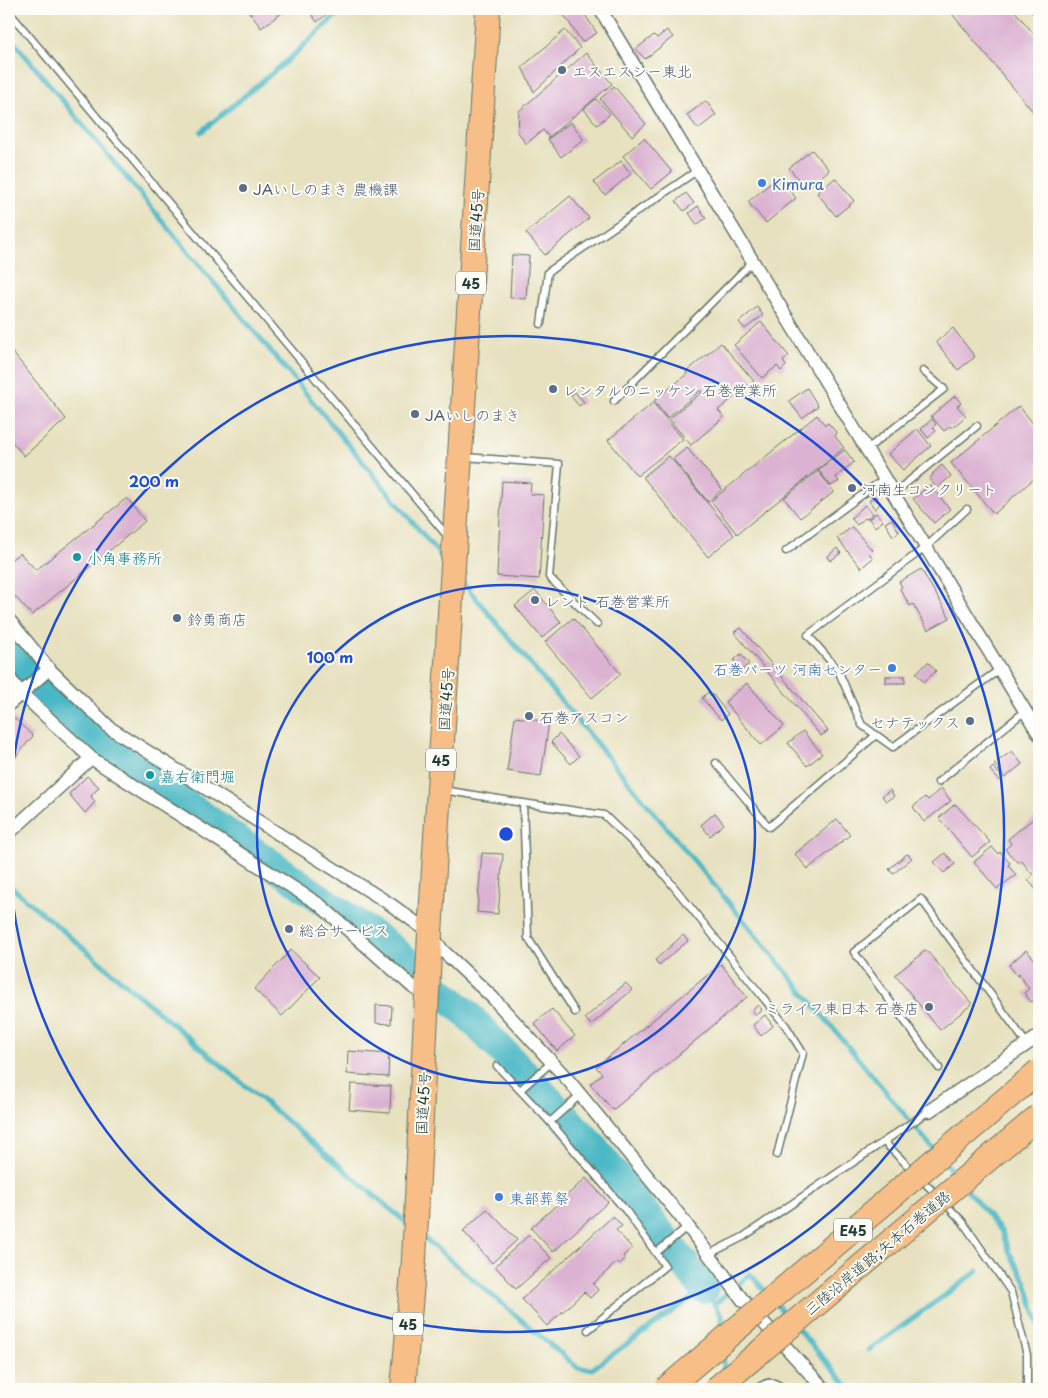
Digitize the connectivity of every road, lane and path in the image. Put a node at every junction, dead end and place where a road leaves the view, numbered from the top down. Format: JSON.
{"nodes":[{"id":1,"x":488,"y":9,"type":"edge"},
{"id":2,"x":600,"y":9,"type":"edge"},
{"id":3,"x":1034,"y":9,"type":"edge"},
{"id":4,"x":9,"y":12,"type":"edge"},
{"id":5,"x":1039,"y":15,"type":"edge"},
{"id":6,"x":698,"y":170,"type":"junction"},
{"id":7,"x":753,"y":261,"type":"junction"},
{"id":8,"x":541,"y":324,"type":"dead end"},
{"id":9,"x":923,"y":371,"type":"dead end"},
{"id":10,"x":614,"y":401,"type":"dead end"},
{"id":11,"x":977,"y":426,"type":"dead end"},
{"id":12,"x":867,"y":449,"type":"junction"},
{"id":13,"x":460,"y":457,"type":"junction"},
{"id":14,"x":884,"y":478,"type":"junction"},
{"id":15,"x":894,"y":493,"type":"junction"},
{"id":16,"x":967,"y":509,"type":"dead end"},
{"id":17,"x":926,"y":547,"type":"junction"},
{"id":18,"x":454,"y":551,"type":"junction"},
{"id":19,"x":786,"y":551,"type":"dead end"},
{"id":20,"x":9,"y":620,"type":"edge"},
{"id":21,"x":597,"y":624,"type":"dead end"},
{"id":22,"x":49,"y":669,"type":"junction"},
{"id":23,"x":1000,"y":669,"type":"junction"},
{"id":24,"x":9,"y":678,"type":"edge"},
{"id":25,"x":21,"y":693,"type":"junction"},
{"id":26,"x":9,"y":704,"type":"edge"},
{"id":27,"x":1025,"y":711,"type":"junction"},
{"id":28,"x":1039,"y":734,"type":"edge"},
{"id":29,"x":876,"y":735,"type":"junction"},
{"id":30,"x":91,"y":758,"type":"junction"},
{"id":31,"x":716,"y":763,"type":"dead end"},
{"id":32,"x":938,"y":782,"type":"dead end"},
{"id":33,"x":439,"y":790,"type":"junction"},
{"id":34,"x":523,"y":803,"type":"junction"},
{"id":35,"x":9,"y":833,"type":"edge"},
{"id":36,"x":430,"y":934,"type":"junction"},
{"id":37,"x":427,"y":995,"type":"junction"},
{"id":38,"x":575,"y":1012,"type":"dead end"},
{"id":39,"x":1039,"y":1036,"type":"edge"},
{"id":40,"x":1027,"y":1044,"type":"junction"},
{"id":41,"x":551,"y":1063,"type":"junction"},
{"id":42,"x":496,"y":1066,"type":"dead end"},
{"id":43,"x":939,"y":1068,"type":"dead end"},
{"id":44,"x":1039,"y":1071,"type":"edge"},
{"id":45,"x":520,"y":1090,"type":"junction"},
{"id":46,"x":580,"y":1095,"type":"junction"},
{"id":47,"x":929,"y":1110,"type":"joint"},
{"id":48,"x":1039,"y":1116,"type":"edge"},
{"id":49,"x":550,"y":1122,"type":"junction"},
{"id":50,"x":884,"y":1142,"type":"junction"},
{"id":51,"x":777,"y":1155,"type":"dead end"},
{"id":52,"x":687,"y":1227,"type":"junction"},
{"id":53,"x":657,"y":1252,"type":"junction"},
{"id":54,"x":709,"y":1254,"type":"junction"},
{"id":55,"x":588,"y":1330,"type":"dead end"},
{"id":56,"x":781,"y":1388,"type":"edge"},
{"id":57,"x":402,"y":1389,"type":"edge"},
{"id":58,"x":666,"y":1389,"type":"edge"},
{"id":59,"x":716,"y":1389,"type":"edge"},
{"id":60,"x":756,"y":1389,"type":"edge"},
{"id":61,"x":824,"y":1389,"type":"edge"},
{"id":62,"x":1028,"y":1389,"type":"edge"}],
"edges":[{"from":1,"to":13,"type":"highway","name":"国道45号","number":"45"},
{"from":2,"to":6,"type":"street"},
{"from":3,"to":5,"type":"lane"},
{"from":4,"to":18,"type":"lane"},
{"from":6,"to":7,"type":"street"},
{"from":6,"to":8,"type":"lane"},
{"from":7,"to":10,"type":"lane"},
{"from":7,"to":12,"type":"street"},
{"from":9,"to":12,"type":"lane"},
{"from":11,"to":15,"type":"lane"},
{"from":12,"to":14,"type":"street"},
{"from":13,"to":18,"type":"highway","name":"国道45号","number":"45"},
{"from":13,"to":21,"type":"lane"},
{"from":14,"to":15,"type":"street"},
{"from":14,"to":19,"type":"lane"},
{"from":15,"to":17,"type":"street"},
{"from":16,"to":17,"type":"lane"},
{"from":17,"to":23,"type":"street"},
{"from":17,"to":29,"type":"lane"},
{"from":18,"to":33,"type":"highway","name":"国道45号","number":"45"},
{"from":20,"to":22,"type":"street"},
{"from":22,"to":25,"type":"street"},
{"from":22,"to":36,"type":"street"},
{"from":23,"to":27,"type":"street"},
{"from":23,"to":29,"type":"lane"},
{"from":24,"to":25,"type":"street"},
{"from":25,"to":26,"type":"street"},
{"from":25,"to":30,"type":"street"},
{"from":27,"to":28,"type":"street"},
{"from":27,"to":32,"type":"lane"},
{"from":29,"to":31,"type":"lane"},
{"from":30,"to":35,"type":"street"},
{"from":30,"to":37,"type":"street"},
{"from":33,"to":34,"type":"lane"},
{"from":33,"to":36,"type":"highway","name":"国道45号","number":"45"},
{"from":34,"to":38,"type":"lane"},
{"from":34,"to":51,"type":"lane"},
{"from":36,"to":37,"type":"highway","name":"国道45号","number":"45"},
{"from":36,"to":41,"type":"street"},
{"from":37,"to":57,"type":"highway","name":"国道45号","number":"45"},
{"from":39,"to":40,"type":"street"},
{"from":40,"to":43,"type":"lane"},
{"from":40,"to":47,"type":"street"},
{"from":41,"to":45,"type":"lane"},
{"from":41,"to":46,"type":"street"},
{"from":42,"to":45,"type":"lane"},
{"from":44,"to":58,"type":"highway","number":"E45","bridge":true},
{"from":45,"to":49,"type":"lane"},
{"from":46,"to":49,"type":"lane"},
{"from":46,"to":52,"type":"street"},
{"from":47,"to":50,"type":"lane"},
{"from":48,"to":59,"type":"highway","name":"三陸沿岸道路;矢本石巻道路","number":"E45","bridge":true},
{"from":49,"to":53,"type":"lane"},
{"from":50,"to":54,"type":"lane"},
{"from":50,"to":62,"type":"lane"},
{"from":52,"to":53,"type":"lane"},
{"from":52,"to":54,"type":"street"},
{"from":53,"to":55,"type":"lane"},
{"from":54,"to":61,"type":"street"},
{"from":56,"to":60,"type":"lane"}]}
